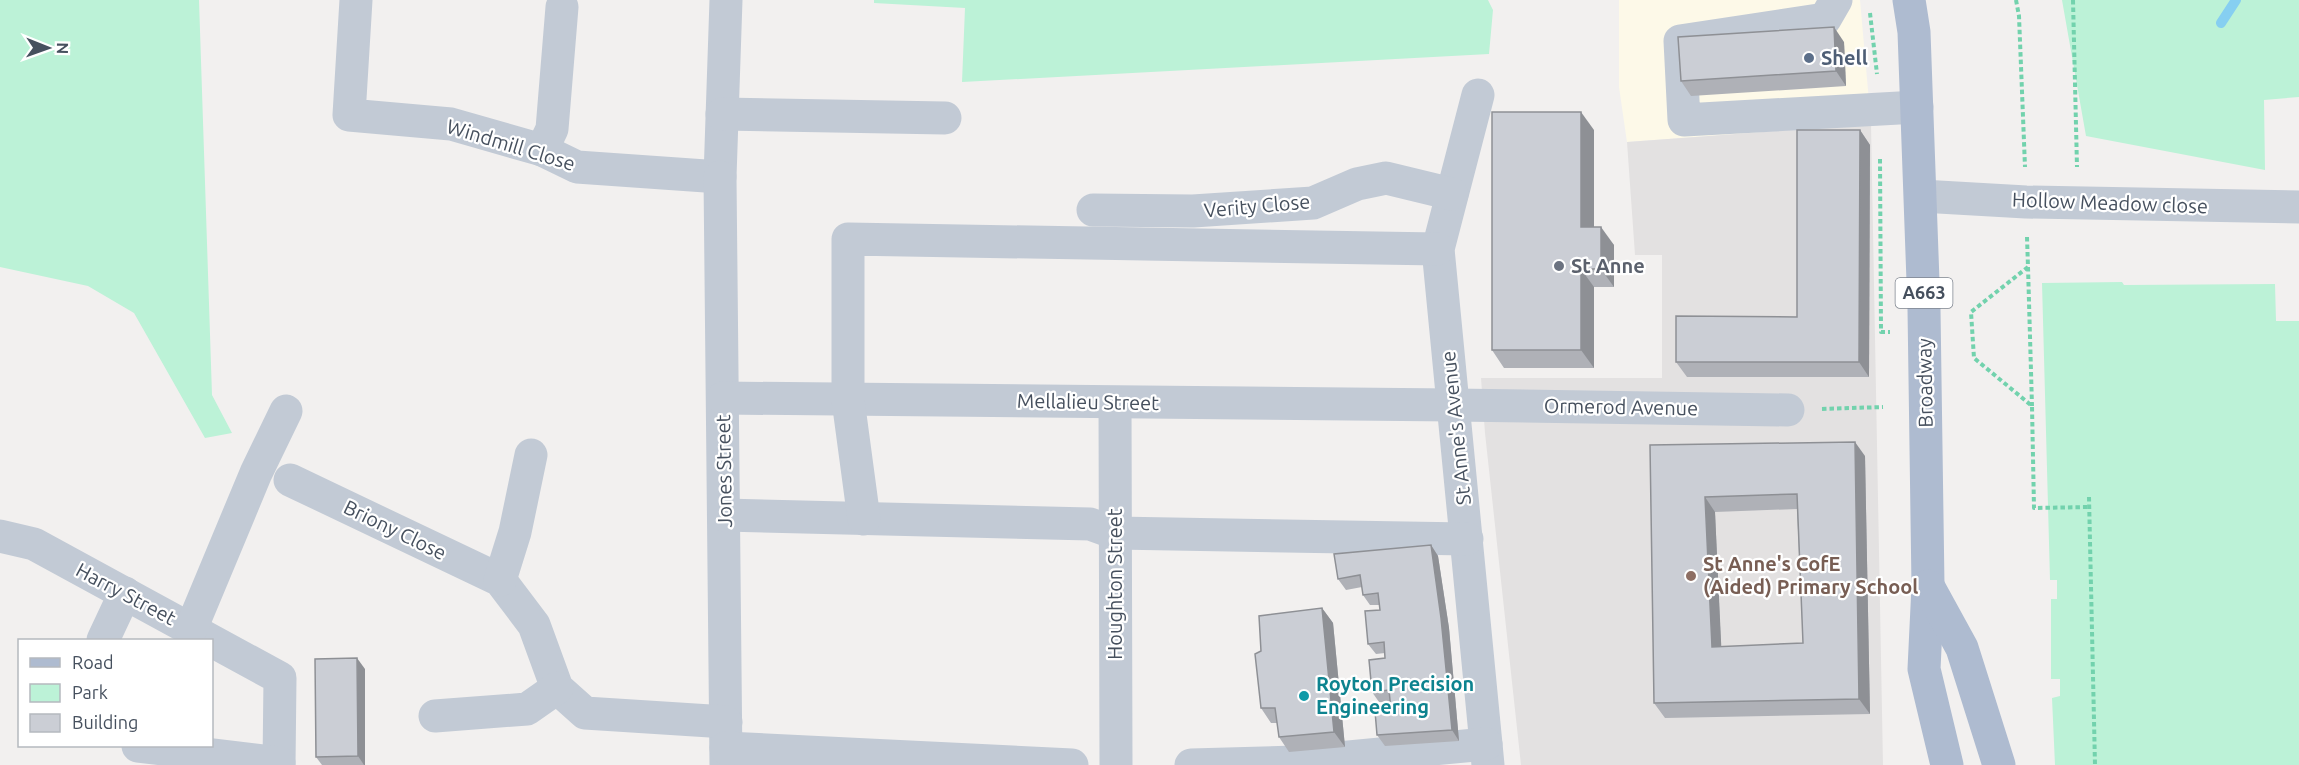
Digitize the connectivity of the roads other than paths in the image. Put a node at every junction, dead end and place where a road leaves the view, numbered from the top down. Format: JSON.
{"nodes":[{"id":1,"x":356,"y":0,"type":"edge"},
{"id":2,"x":726,"y":0,"type":"edge"},
{"id":3,"x":1836,"y":0,"type":"edge"},
{"id":4,"x":1909,"y":0,"type":"edge"},
{"id":5,"x":562,"y":7,"type":"dead end"},
{"id":6,"x":1478,"y":95,"type":"dead end"},
{"id":7,"x":1917,"y":107,"type":"junction"},
{"id":8,"x":722,"y":114,"type":"junction"},
{"id":9,"x":945,"y":118,"type":"dead end"},
{"id":10,"x":542,"y":150,"type":"junction"},
{"id":11,"x":720,"y":177,"type":"junction"},
{"id":12,"x":1452,"y":194,"type":"junction"},
{"id":13,"x":1921,"y":196,"type":"junction"},
{"id":14,"x":2299,"y":207,"type":"edge"},
{"id":15,"x":1093,"y":210,"type":"dead end"},
{"id":16,"x":1438,"y":249,"type":"junction"},
{"id":17,"x":723,"y":398,"type":"junction"},
{"id":18,"x":848,"y":400,"type":"junction"},
{"id":19,"x":1115,"y":403,"type":"junction"},
{"id":20,"x":1454,"y":405,"type":"junction"},
{"id":21,"x":1788,"y":410,"type":"road end"},
{"id":22,"x":286,"y":411,"type":"dead end"},
{"id":23,"x":531,"y":455,"type":"dead end"},
{"id":24,"x":290,"y":480,"type":"dead end"},
{"id":25,"x":724,"y":515,"type":"junction"},
{"id":26,"x":864,"y":519,"type":"junction"},
{"id":27,"x":1115,"y":532,"type":"junction"},
{"id":28,"x":0,"y":536,"type":"edge"},
{"id":29,"x":1467,"y":539,"type":"junction"},
{"id":30,"x":500,"y":580,"type":"junction"},
{"id":31,"x":1928,"y":586,"type":"junction"},
{"id":32,"x":125,"y":593,"type":"junction"},
{"id":33,"x":191,"y":629,"type":"junction"},
{"id":34,"x":103,"y":639,"type":"edge"},
{"id":35,"x":209,"y":639,"type":"edge"},
{"id":36,"x":213,"y":641,"type":"edge"},
{"id":37,"x":557,"y":688,"type":"junction"},
{"id":38,"x":435,"y":716,"type":"dead end"},
{"id":39,"x":726,"y":745,"type":"edge"},
{"id":40,"x":146,"y":747,"type":"edge"},
{"id":41,"x":1487,"y":754,"type":"edge"},
{"id":42,"x":279,"y":764,"type":"edge"},
{"id":43,"x":1072,"y":765,"type":"edge"},
{"id":44,"x":1116,"y":765,"type":"edge"},
{"id":45,"x":1191,"y":765,"type":"edge"},
{"id":46,"x":1947,"y":765,"type":"edge"},
{"id":47,"x":1999,"y":765,"type":"edge"}],
"edges":[{"from":1,"to":10,"type":"street","name":"Windmill Close"},
{"from":2,"to":8,"type":"street"},
{"from":3,"to":7,"type":"street"},
{"from":4,"to":7,"type":"main road","name":"Broadway","number":"A663"},
{"from":5,"to":10,"type":"street"},
{"from":6,"to":12,"type":"street","name":"St Anne's Avenue"},
{"from":7,"to":13,"type":"main road","name":"Broadway","number":"A663"},
{"from":8,"to":9,"type":"street"},
{"from":8,"to":11,"type":"street"},
{"from":10,"to":11,"type":"street","name":"Windmill Close"},
{"from":11,"to":17,"type":"street","name":"Jones Street"},
{"from":12,"to":15,"type":"street","name":"Verity Close"},
{"from":12,"to":16,"type":"street","name":"St Anne's Avenue"},
{"from":13,"to":14,"type":"street","name":"Hollow Meadow close"},
{"from":13,"to":31,"type":"main road","name":"Broadway","number":"A663"},
{"from":16,"to":18,"type":"street"},
{"from":16,"to":20,"type":"street","name":"St Anne's Avenue"},
{"from":17,"to":18,"type":"street","name":"Mellalieu Street"},
{"from":17,"to":25,"type":"street","name":"Jones Street"},
{"from":18,"to":19,"type":"street","name":"Mellalieu Street"},
{"from":18,"to":26,"type":"street"},
{"from":19,"to":20,"type":"street","name":"Mellalieu Street"},
{"from":19,"to":27,"type":"street","name":"Houghton Street"},
{"from":20,"to":21,"type":"street","name":"Ormerod Avenue"},
{"from":20,"to":29,"type":"street","name":"St Anne's Avenue"},
{"from":22,"to":33,"type":"street"},
{"from":23,"to":30,"type":"street"},
{"from":24,"to":30,"type":"street","name":"Briony Close"},
{"from":25,"to":26,"type":"street"},
{"from":25,"to":39,"type":"street","name":"Jones Street"},
{"from":26,"to":27,"type":"street"},
{"from":27,"to":29,"type":"street"},
{"from":27,"to":44,"type":"street","name":"Houghton Street"},
{"from":28,"to":32,"type":"street","name":"Harry Street"},
{"from":29,"to":41,"type":"street","name":"St Anne's Avenue"},
{"from":30,"to":37,"type":"street","name":"Briony Close"},
{"from":31,"to":46,"type":"main road","name":"Broadway","number":"A663"},
{"from":31,"to":47,"type":"main road","name":"Broadway","number":"A663"},
{"from":32,"to":33,"type":"street","name":"Harry Street"},
{"from":32,"to":34,"type":"street"},
{"from":33,"to":35,"type":"street","name":"Harry Street"},
{"from":36,"to":42,"type":"street","name":"Harry Street"},
{"from":37,"to":38,"type":"street"},
{"from":37,"to":39,"type":"street","name":"Briony Close"},
{"from":39,"to":43,"type":"street","name":"Briony Close"},
{"from":40,"to":42,"type":"street"},
{"from":41,"to":45,"type":"street"}]}
